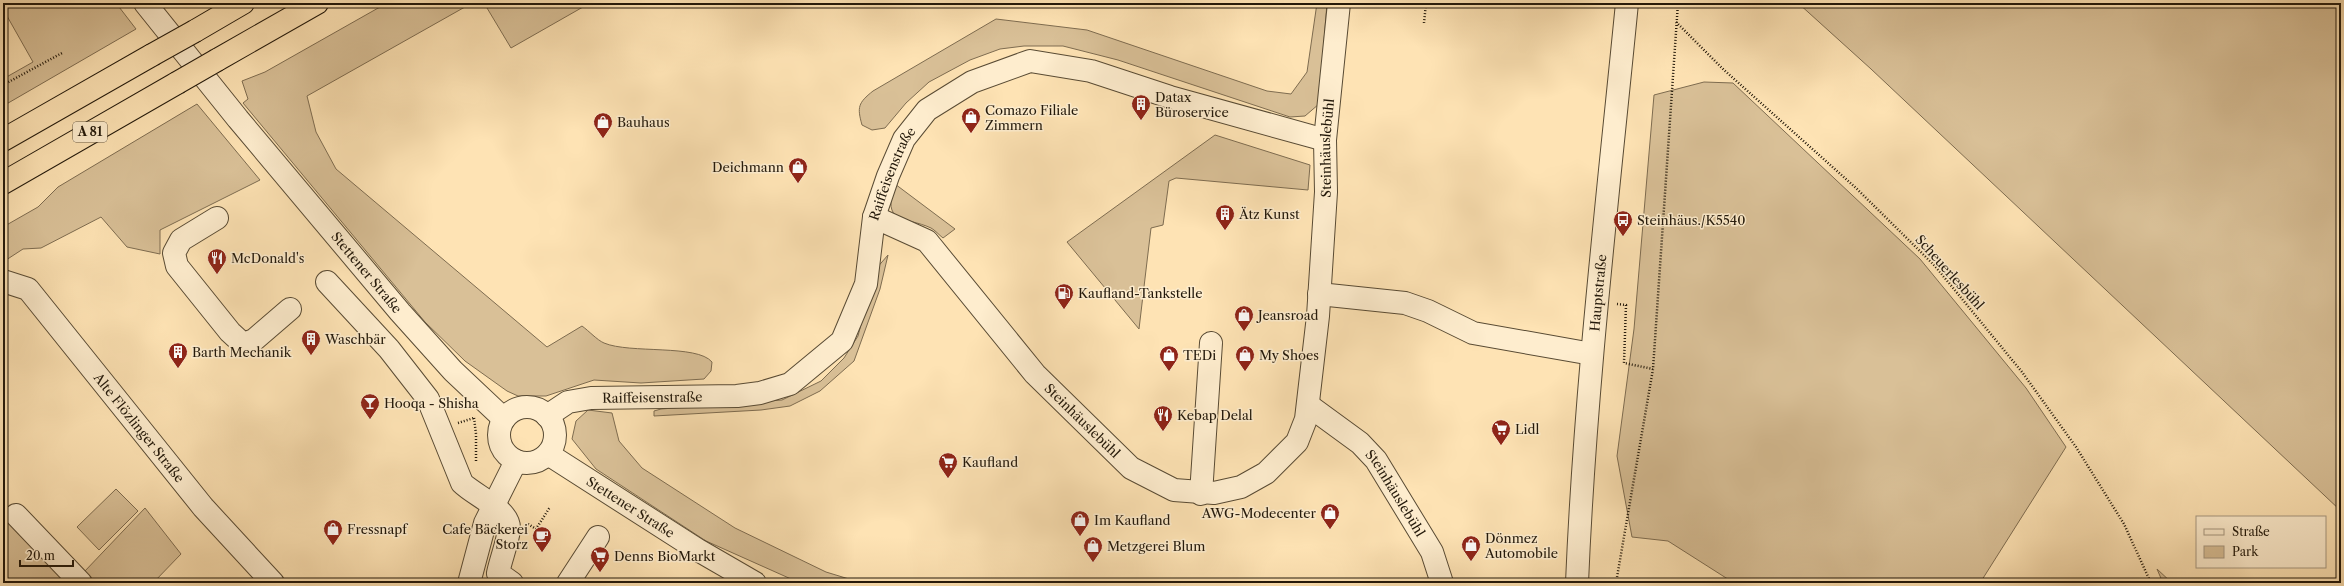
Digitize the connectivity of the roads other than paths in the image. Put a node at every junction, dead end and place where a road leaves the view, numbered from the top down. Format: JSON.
{"nodes":[{"id":1,"x":145,"y":3,"type":"edge"},
{"id":2,"x":243,"y":3,"type":"edge"},
{"id":3,"x":317,"y":3,"type":"edge"},
{"id":4,"x":1339,"y":3,"type":"edge"},
{"id":5,"x":1627,"y":3,"type":"edge"},
{"id":6,"x":3,"y":140,"type":"edge"},
{"id":7,"x":1325,"y":140,"type":"junction"},
{"id":8,"x":3,"y":183,"type":"edge"},
{"id":9,"x":874,"y":217,"type":"junction"},
{"id":10,"x":217,"y":218,"type":"dead end"},
{"id":11,"x":3,"y":281,"type":"edge"},
{"id":12,"x":327,"y":282,"type":"dead end"},
{"id":13,"x":1319,"y":294,"type":"junction"},
{"id":14,"x":290,"y":309,"type":"dead end"},
{"id":15,"x":1211,"y":343,"type":"dead end"},
{"id":16,"x":1592,"y":354,"type":"junction"},
{"id":17,"x":1308,"y":404,"type":"junction"},
{"id":18,"x":547,"y":416,"type":"junction"},
{"id":19,"x":504,"y":419,"type":"junction"},
{"id":20,"x":548,"y":454,"type":"junction"},
{"id":21,"x":516,"y":461,"type":"junction"},
{"id":22,"x":1201,"y":494,"type":"junction"},
{"id":23,"x":493,"y":506,"type":"junction"},
{"id":24,"x":16,"y":515,"type":"dead end"},
{"id":25,"x":598,"y":537,"type":"dead end"},
{"id":26,"x":81,"y":583,"type":"edge"},
{"id":27,"x":273,"y":583,"type":"edge"},
{"id":28,"x":469,"y":583,"type":"edge"},
{"id":29,"x":512,"y":583,"type":"edge"},
{"id":30,"x":568,"y":583,"type":"edge"},
{"id":31,"x":755,"y":583,"type":"edge"},
{"id":32,"x":1442,"y":583,"type":"edge"},
{"id":33,"x":1577,"y":583,"type":"edge"}],
"edges":[{"from":1,"to":19,"type":"street","name":"Stettener Straße"},
{"from":2,"to":6,"type":"highway","number":"A 81","bridge":true},
{"from":3,"to":8,"type":"highway","number":"A 81","bridge":true},
{"from":4,"to":7,"type":"street","name":"Steinhäuslebühl"},
{"from":5,"to":16,"type":"street","name":"Hauptstraße"},
{"from":7,"to":9,"type":"street","name":"Raiffeisenstraße"},
{"from":7,"to":13,"type":"street","name":"Steinhäuslebühl"},
{"from":9,"to":18,"type":"street","name":"Raiffeisenstraße"},
{"from":9,"to":22,"type":"street","name":"Steinhäuslebühl"},
{"from":10,"to":14,"type":"street"},
{"from":11,"to":27,"type":"street","name":"Alte Flözlinger Straße"},
{"from":12,"to":23,"type":"street"},
{"from":13,"to":16,"type":"street"},
{"from":13,"to":17,"type":"street","name":"Steinhäuslebühl"},
{"from":15,"to":22,"type":"street"},
{"from":16,"to":33,"type":"street","name":"Hauptstraße"},
{"from":17,"to":22,"type":"street","name":"Steinhäuslebühl"},
{"from":17,"to":32,"type":"street","name":"Steinhäuslebühl"},
{"from":18,"to":19,"type":"street"},
{"from":18,"to":20,"type":"street"},
{"from":19,"to":21,"type":"street"},
{"from":20,"to":21,"type":"street"},
{"from":20,"to":31,"type":"street","name":"Stettener Straße"},
{"from":21,"to":23,"type":"street"},
{"from":23,"to":28,"type":"street"},
{"from":23,"to":29,"type":"street"},
{"from":24,"to":26,"type":"street"},
{"from":25,"to":30,"type":"street"}]}
